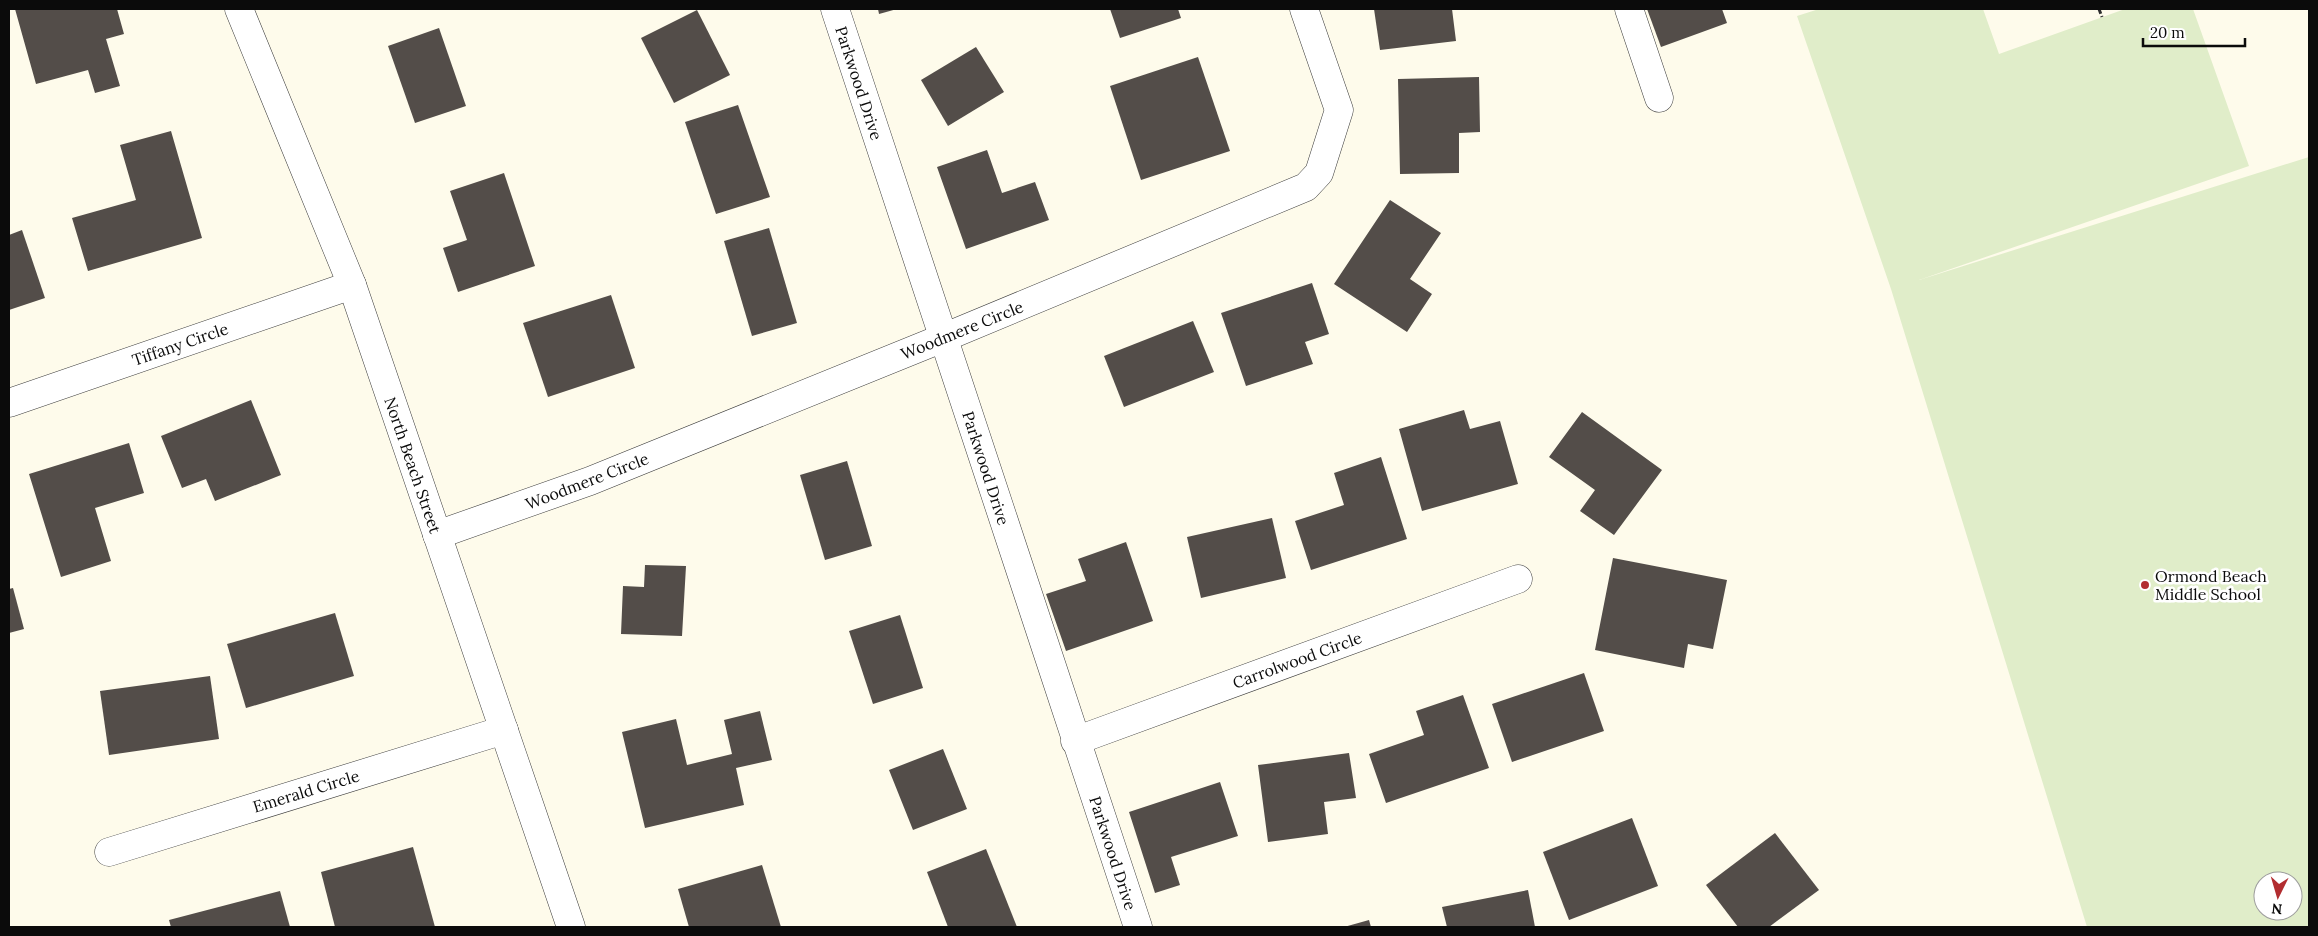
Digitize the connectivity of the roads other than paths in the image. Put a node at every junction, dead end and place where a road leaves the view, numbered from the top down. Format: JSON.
{"nodes":[{"id":1,"x":239,"y":9,"type":"edge"},
{"id":2,"x":835,"y":9,"type":"edge"},
{"id":3,"x":1304,"y":9,"type":"edge"},
{"id":4,"x":1629,"y":9,"type":"edge"},
{"id":5,"x":1659,"y":98,"type":"dead end"},
{"id":6,"x":352,"y":285,"type":"junction"},
{"id":7,"x":943,"y":338,"type":"junction"},
{"id":8,"x":9,"y":402,"type":"edge"},
{"id":9,"x":437,"y":535,"type":"junction"},
{"id":10,"x":1518,"y":579,"type":"dead end"},
{"id":11,"x":504,"y":730,"type":"junction"},
{"id":12,"x":1075,"y":741,"type":"junction"},
{"id":13,"x":109,"y":852,"type":"dead end"},
{"id":14,"x":571,"y":927,"type":"edge"},
{"id":15,"x":1138,"y":927,"type":"edge"}],
"edges":[{"from":1,"to":6,"type":"street","name":"North Beach Street"},
{"from":2,"to":7,"type":"street","name":"Parkwood Drive"},
{"from":3,"to":7,"type":"street","name":"Woodmere Circle"},
{"from":4,"to":5,"type":"street"},
{"from":6,"to":8,"type":"street","name":"Tiffany Circle"},
{"from":6,"to":9,"type":"street","name":"North Beach Street"},
{"from":7,"to":9,"type":"street","name":"Woodmere Circle"},
{"from":7,"to":12,"type":"street","name":"Parkwood Drive"},
{"from":9,"to":11,"type":"street","name":"North Beach Street"},
{"from":10,"to":12,"type":"street","name":"Carrolwood Circle"},
{"from":11,"to":13,"type":"street","name":"Emerald Circle"},
{"from":11,"to":14,"type":"street","name":"North Beach Street"},
{"from":12,"to":15,"type":"street","name":"Parkwood Drive"}]}
